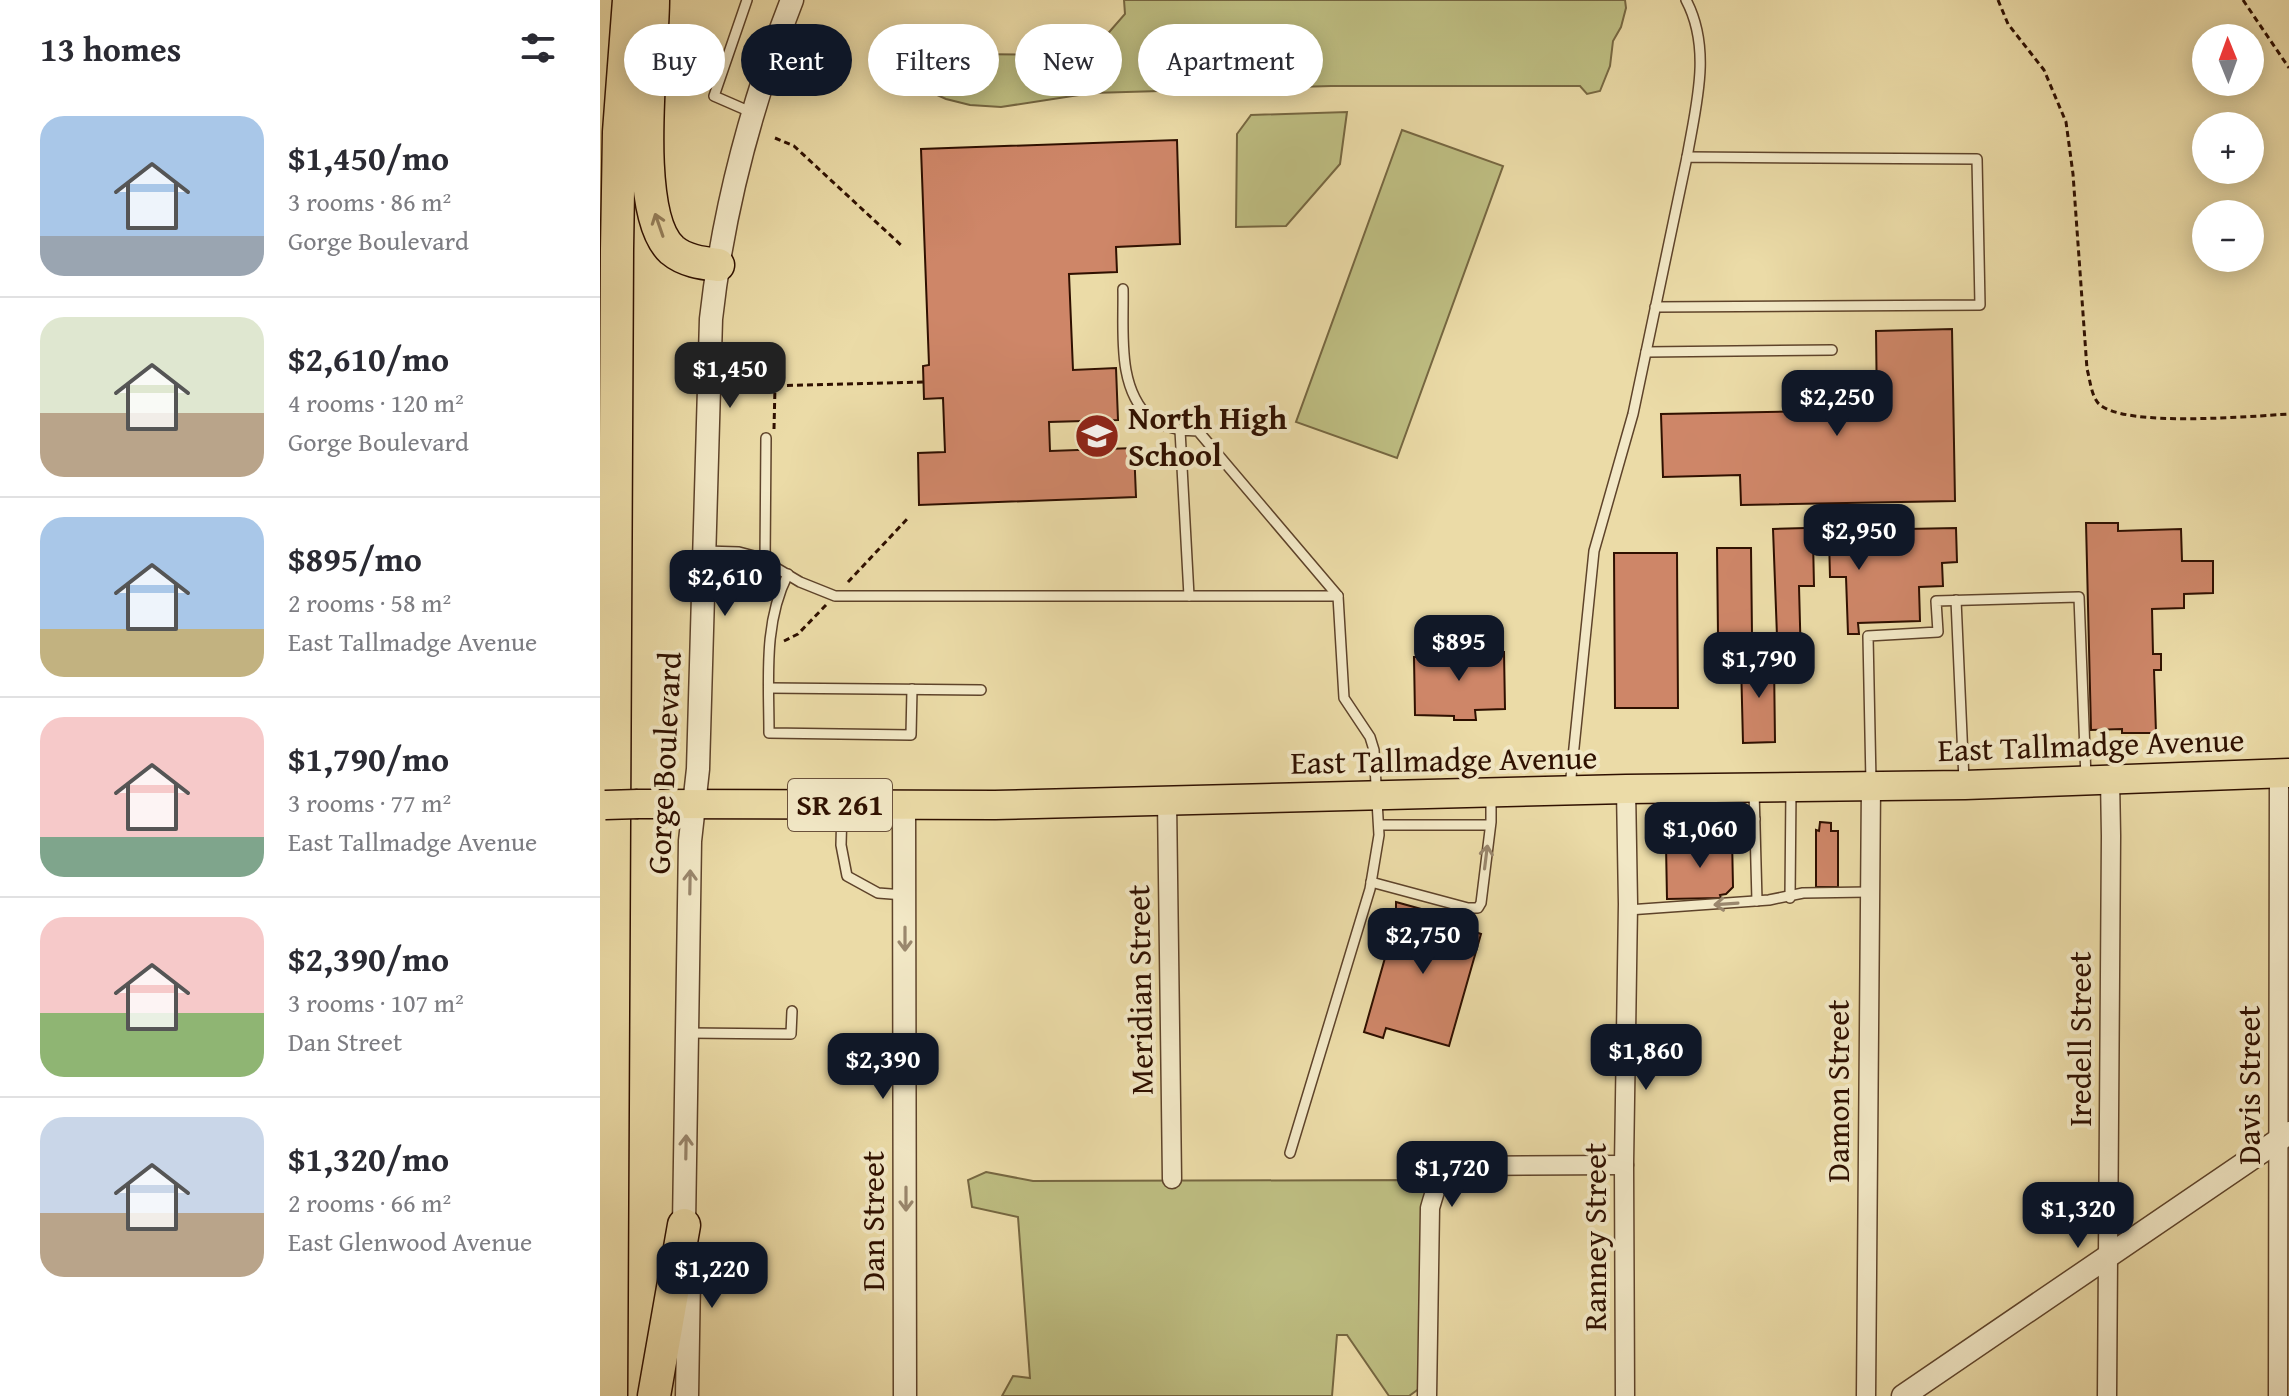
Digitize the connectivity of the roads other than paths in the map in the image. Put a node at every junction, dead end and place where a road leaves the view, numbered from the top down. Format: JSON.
{"nodes":[{"id":1,"x":629,"y":0,"type":"edge"},
{"id":2,"x":653,"y":0,"type":"edge"},
{"id":3,"x":747,"y":0,"type":"edge"},
{"id":4,"x":792,"y":0,"type":"edge"},
{"id":5,"x":1686,"y":0,"type":"edge"},
{"id":6,"x":753,"y":113,"type":"junction"},
{"id":7,"x":1687,"y":157,"type":"junction"},
{"id":8,"x":718,"y":265,"type":"junction"},
{"id":9,"x":1123,"y":289,"type":"dead end"},
{"id":10,"x":1655,"y":307,"type":"junction"},
{"id":11,"x":1832,"y":350,"type":"dead end"},
{"id":12,"x":1646,"y":352,"type":"junction"},
{"id":13,"x":1180,"y":430,"type":"junction"},
{"id":14,"x":766,"y":438,"type":"road end"},
{"id":15,"x":705,"y":551,"type":"junction"},
{"id":16,"x":765,"y":561,"type":"junction"},
{"id":17,"x":788,"y":574,"type":"junction"},
{"id":18,"x":1189,"y":596,"type":"junction"},
{"id":19,"x":1338,"y":596,"type":"junction"},
{"id":20,"x":1956,"y":600,"type":"junction"},
{"id":21,"x":769,"y":688,"type":"junction"},
{"id":22,"x":912,"y":689,"type":"junction"},
{"id":23,"x":981,"y":690,"type":"dead end"},
{"id":24,"x":2284,"y":773,"type":"edge"},
{"id":25,"x":2098,"y":778,"type":"junction"},
{"id":26,"x":1871,"y":785,"type":"junction"},
{"id":27,"x":1965,"y":785,"type":"junction"},
{"id":28,"x":1754,"y":787,"type":"junction"},
{"id":29,"x":1791,"y":787,"type":"junction"},
{"id":30,"x":1626,"y":789,"type":"junction"},
{"id":31,"x":1658,"y":789,"type":"junction"},
{"id":32,"x":1569,"y":791,"type":"junction"},
{"id":33,"x":1491,"y":793,"type":"junction"},
{"id":34,"x":1377,"y":796,"type":"junction"},
{"id":35,"x":1167,"y":801,"type":"junction"},
{"id":36,"x":693,"y":804,"type":"junction"},
{"id":37,"x":600,"y":805,"type":"edge"},
{"id":38,"x":842,"y":805,"type":"junction"},
{"id":39,"x":904,"y":805,"type":"junction"},
{"id":40,"x":1755,"y":819,"type":"junction"},
{"id":41,"x":1379,"y":825,"type":"junction"},
{"id":42,"x":1490,"y":825,"type":"junction"},
{"id":43,"x":1371,"y":882,"type":"junction"},
{"id":44,"x":1869,"y":892,"type":"junction"},
{"id":45,"x":904,"y":895,"type":"junction"},
{"id":46,"x":1790,"y":898,"type":"junction"},
{"id":47,"x":1757,"y":901,"type":"junction"},
{"id":48,"x":1628,"y":910,"type":"junction"},
{"id":49,"x":2284,"y":944,"type":"edge"},
{"id":50,"x":792,"y":1011,"type":"dead end"},
{"id":51,"x":2284,"y":1012,"type":"edge"},
{"id":52,"x":688,"y":1033,"type":"junction"},
{"id":53,"x":2284,"y":1137,"type":"edge"},
{"id":54,"x":1290,"y":1153,"type":"dead end"},
{"id":55,"x":1624,"y":1165,"type":"junction"},
{"id":56,"x":1172,"y":1179,"type":"dead end"},
{"id":57,"x":684,"y":1225,"type":"junction"},
{"id":58,"x":2109,"y":1257,"type":"junction"},
{"id":59,"x":611,"y":1396,"type":"edge"},
{"id":60,"x":654,"y":1396,"type":"edge"},
{"id":61,"x":687,"y":1396,"type":"edge"},
{"id":62,"x":905,"y":1396,"type":"edge"},
{"id":63,"x":1427,"y":1396,"type":"edge"},
{"id":64,"x":1625,"y":1396,"type":"edge"},
{"id":65,"x":1866,"y":1396,"type":"edge"},
{"id":66,"x":1903,"y":1396,"type":"edge"},
{"id":67,"x":2107,"y":1396,"type":"edge"},
{"id":68,"x":2278,"y":1396,"type":"edge"}],
"edges":[{"from":1,"to":59,"type":"highway"},
{"from":8,"to":2,"type":"highway","one_way":true},
{"from":3,"to":6,"type":"lane"},
{"from":4,"to":6,"type":"street","name":"Gorge Boulevard"},
{"from":5,"to":7,"type":"lane"},
{"from":6,"to":8,"type":"street","name":"Gorge Boulevard"},
{"from":7,"to":10,"type":"lane"},
{"from":7,"to":10,"type":"lane"},
{"from":8,"to":15,"type":"street","name":"Gorge Boulevard"},
{"from":9,"to":13,"type":"lane"},
{"from":10,"to":12,"type":"lane"},
{"from":11,"to":12,"type":"lane"},
{"from":12,"to":32,"type":"lane"},
{"from":13,"to":18,"type":"lane"},
{"from":13,"to":19,"type":"lane"},
{"from":14,"to":16,"type":"lane"},
{"from":15,"to":16,"type":"lane"},
{"from":15,"to":36,"type":"street","name":"Gorge Boulevard"},
{"from":16,"to":17,"type":"lane"},
{"from":17,"to":18,"type":"lane"},
{"from":17,"to":21,"type":"lane"},
{"from":18,"to":19,"type":"lane"},
{"from":19,"to":34,"type":"lane"},
{"from":20,"to":25,"type":"lane"},
{"from":20,"to":26,"type":"lane"},
{"from":20,"to":27,"type":"lane"},
{"from":21,"to":22,"type":"lane"},
{"from":21,"to":22,"type":"lane"},
{"from":22,"to":23,"type":"lane"},
{"from":24,"to":25,"type":"main road","name":"East Tallmadge Avenue","number":"SR 261"},
{"from":24,"to":49,"type":"street","name":"Davis Street"},
{"from":25,"to":27,"type":"main road","name":"East Tallmadge Avenue","number":"SR 261"},
{"from":25,"to":58,"type":"street","name":"Iredell Street"},
{"from":26,"to":27,"type":"main road","name":"East Tallmadge Avenue","number":"SR 261"},
{"from":26,"to":29,"type":"main road","name":"East Tallmadge Avenue","number":"SR 261"},
{"from":26,"to":44,"type":"street","name":"Damon Street"},
{"from":28,"to":29,"type":"main road","name":"East Tallmadge Avenue","number":"SR 261"},
{"from":28,"to":31,"type":"main road","name":"East Tallmadge Avenue","number":"SR 261"},
{"from":28,"to":40,"type":"lane"},
{"from":29,"to":46,"type":"lane"},
{"from":30,"to":31,"type":"main road","name":"East Tallmadge Avenue","number":"SR 261"},
{"from":30,"to":32,"type":"main road","name":"East Tallmadge Avenue","number":"SR 261"},
{"from":30,"to":48,"type":"street","name":"Ranney Street"},
{"from":31,"to":40,"type":"lane"},
{"from":32,"to":33,"type":"main road","name":"East Tallmadge Avenue","number":"SR 261"},
{"from":33,"to":34,"type":"main road","name":"East Tallmadge Avenue","number":"SR 261"},
{"from":33,"to":42,"type":"lane"},
{"from":34,"to":35,"type":"main road","name":"East Tallmadge Avenue","number":"SR 261"},
{"from":34,"to":41,"type":"lane"},
{"from":35,"to":39,"type":"main road","name":"East Tallmadge Avenue","number":"SR 261"},
{"from":35,"to":56,"type":"street","name":"Meridian Street"},
{"from":36,"to":37,"type":"main road","name":"East Tallmadge Avenue","number":"SR 261","bridge":true},
{"from":36,"to":38,"type":"main road","name":"East Tallmadge Avenue","number":"SR 261"},
{"from":52,"to":36,"type":"street","name":"Gorge Boulevard","one_way":true},
{"from":38,"to":39,"type":"main road","name":"East Tallmadge Avenue","number":"SR 261"},
{"from":38,"to":45,"type":"lane"},
{"from":39,"to":45,"type":"street","name":"Dan Street"},
{"from":40,"to":47,"type":"lane"},
{"from":41,"to":42,"type":"lane"},
{"from":41,"to":43,"type":"lane"},
{"from":43,"to":42,"type":"lane","one_way":true},
{"from":43,"to":54,"type":"lane"},
{"from":44,"to":46,"type":"lane"},
{"from":44,"to":65,"type":"street","name":"Damon Street"},
{"from":45,"to":62,"type":"street","name":"Dan Street","one_way":true},
{"from":46,"to":47,"type":"lane"},
{"from":47,"to":48,"type":"lane","one_way":true},
{"from":48,"to":55,"type":"street","name":"Ranney Street"},
{"from":49,"to":51,"type":"street","name":"Davis Street"},
{"from":50,"to":52,"type":"lane"},
{"from":51,"to":53,"type":"street","name":"Davis Street"},
{"from":57,"to":52,"type":"street","name":"Gorge Boulevard","one_way":true},
{"from":53,"to":58,"type":"street"},
{"from":53,"to":68,"type":"street","name":"Davis Street"},
{"from":55,"to":63,"type":"street"},
{"from":55,"to":64,"type":"street","name":"Ranney Street"},
{"from":57,"to":60,"type":"highway"},
{"from":57,"to":61,"type":"street","name":"Gorge Boulevard"},
{"from":58,"to":66,"type":"street"},
{"from":58,"to":67,"type":"street","name":"Iredell Street"}]}
